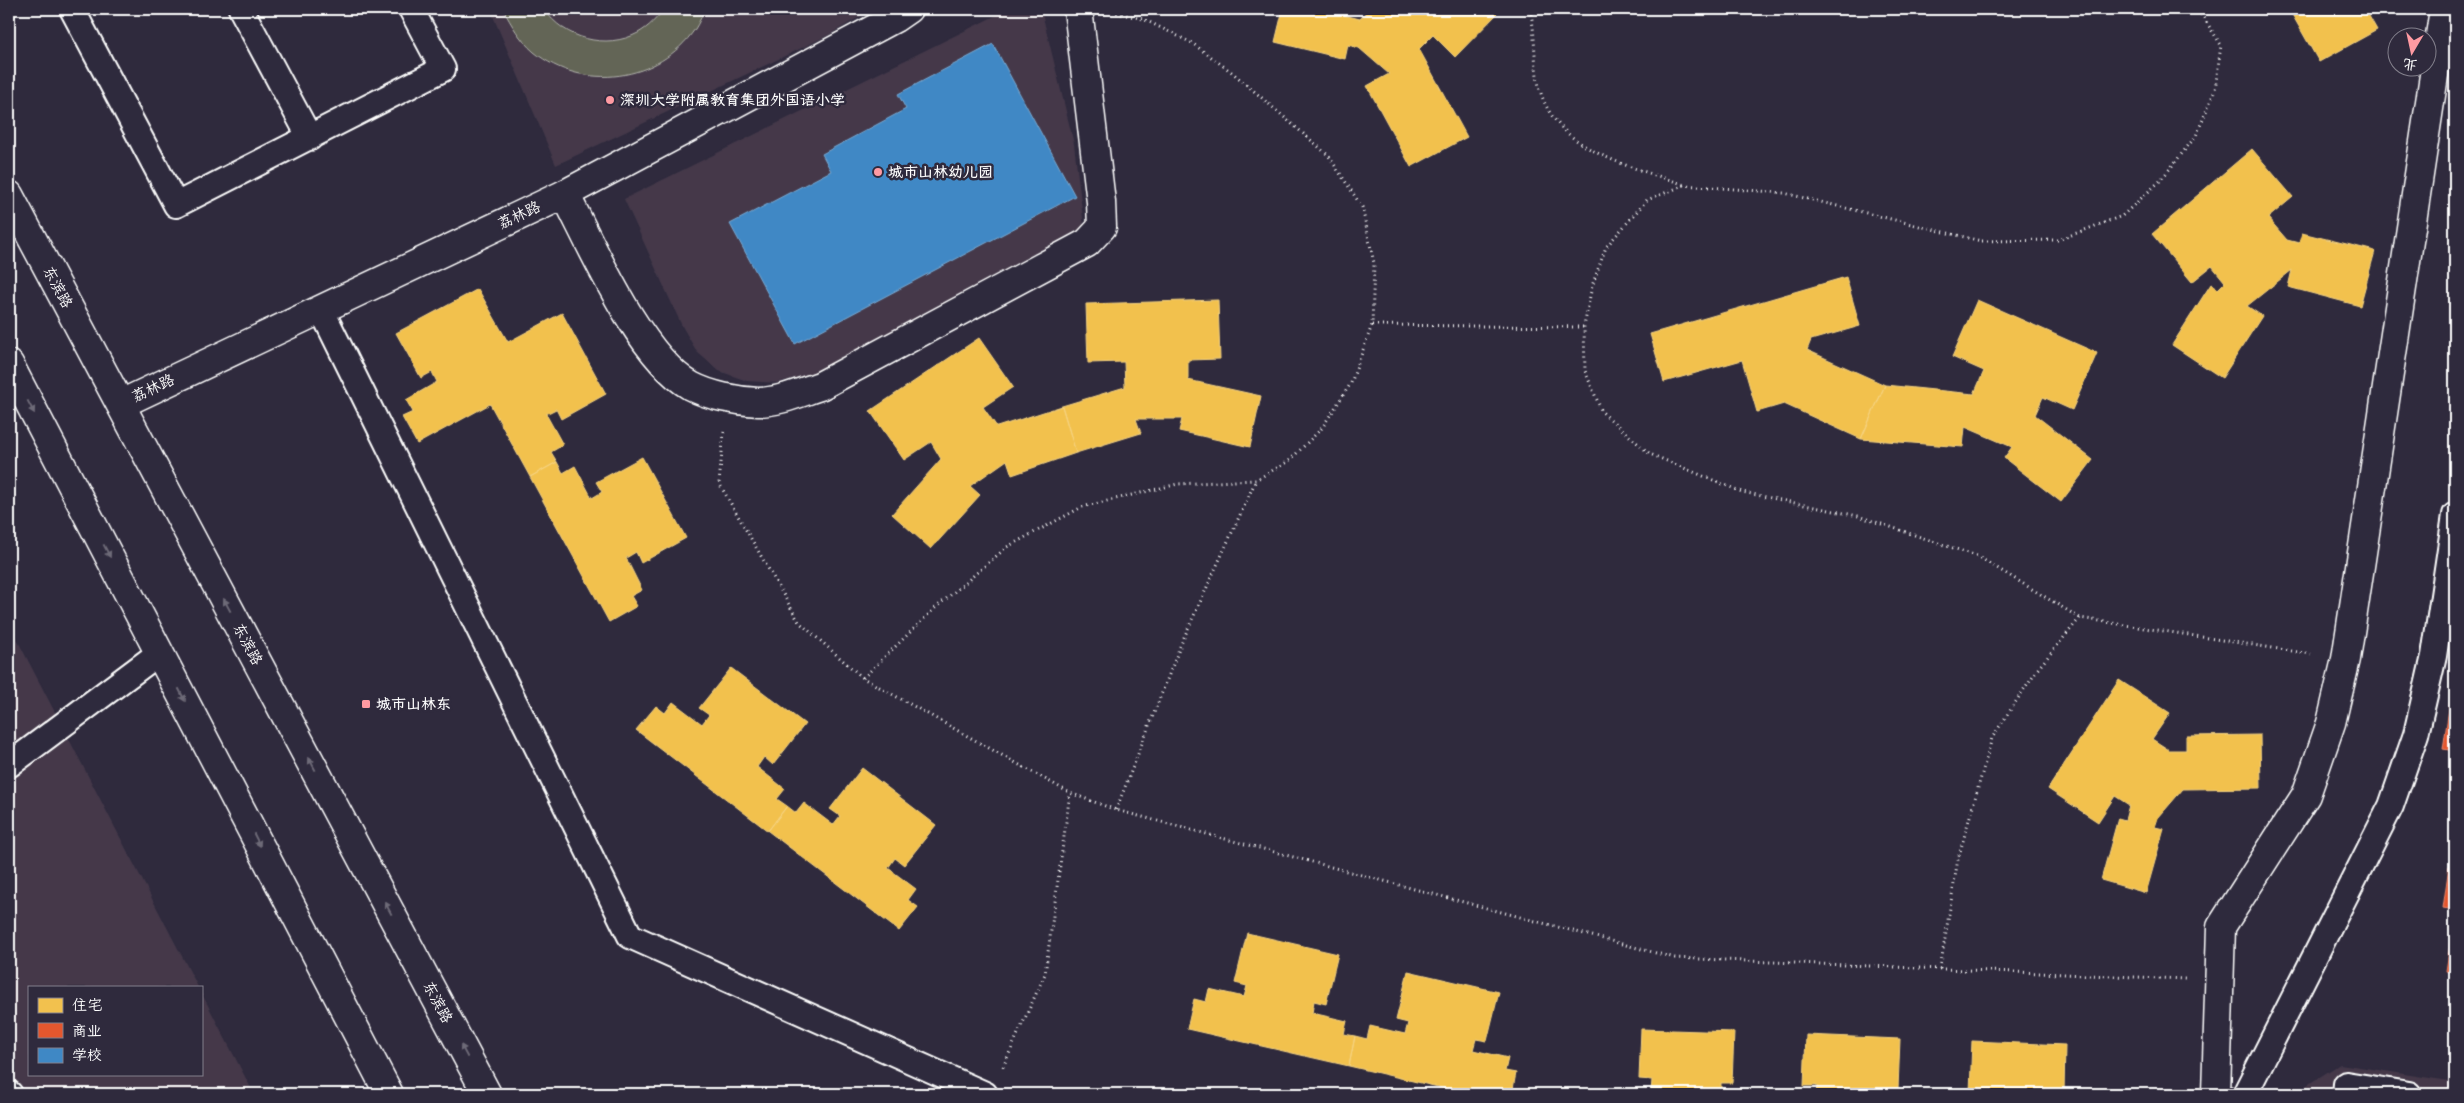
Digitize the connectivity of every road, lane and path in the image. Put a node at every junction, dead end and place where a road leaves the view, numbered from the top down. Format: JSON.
{"nodes":[{"id":1,"x":72,"y":9,"type":"edge"},
{"id":2,"x":241,"y":9,"type":"edge"},
{"id":3,"x":411,"y":9,"type":"edge"},
{"id":4,"x":908,"y":9,"type":"edge"},
{"id":5,"x":1078,"y":9,"type":"edge"},
{"id":6,"x":1530,"y":9,"type":"edge"},
{"id":7,"x":2192,"y":9,"type":"edge"},
{"id":8,"x":2444,"y":9,"type":"edge"},
{"id":9,"x":1109,"y":11,"type":"dead end"},
{"id":10,"x":310,"y":138,"type":"junction"},
{"id":11,"x":1685,"y":185,"type":"junction"},
{"id":12,"x":565,"y":194,"type":"junction"},
{"id":13,"x":9,"y":195,"type":"edge"},
{"id":14,"x":321,"y":309,"type":"junction"},
{"id":15,"x":1372,"y":325,"type":"junction"},
{"id":16,"x":1584,"y":327,"type":"junction"},
{"id":17,"x":9,"y":364,"type":"edge"},
{"id":18,"x":726,"y":398,"type":"junction"},
{"id":19,"x":121,"y":404,"type":"junction"},
{"id":20,"x":1256,"y":480,"type":"junction"},
{"id":21,"x":2455,"y":515,"type":"edge"},
{"id":22,"x":2080,"y":618,"type":"junction"},
{"id":23,"x":159,"y":653,"type":"junction"},
{"id":24,"x":2346,"y":659,"type":"junction"},
{"id":25,"x":864,"y":678,"type":"junction"},
{"id":26,"x":11,"y":758,"type":"edge"},
{"id":27,"x":1070,"y":793,"type":"junction"},
{"id":28,"x":1116,"y":810,"type":"junction"},
{"id":29,"x":1940,"y":969,"type":"junction"},
{"id":30,"x":2218,"y":980,"type":"junction"},
{"id":31,"x":1000,"y":1071,"type":"dead end"},
{"id":32,"x":389,"y":1094,"type":"edge"},
{"id":33,"x":487,"y":1094,"type":"edge"},
{"id":34,"x":985,"y":1094,"type":"edge"},
{"id":35,"x":2216,"y":1094,"type":"edge"},
{"id":36,"x":2245,"y":1094,"type":"edge"},
{"id":37,"x":2345,"y":1094,"type":"edge"},
{"id":38,"x":2409,"y":1094,"type":"edge"}],
"edges":[{"from":1,"to":10,"type":"lane"},
{"from":2,"to":10,"type":"lane"},
{"from":3,"to":10,"type":"lane"},
{"from":4,"to":12,"type":"street","name":"荔林路"},
{"from":5,"to":18,"type":"street"},
{"from":6,"to":11,"type":"path"},
{"from":7,"to":11,"type":"path"},
{"from":8,"to":24,"type":"street"},
{"from":9,"to":15,"type":"path"},
{"from":11,"to":16,"type":"path"},
{"from":12,"to":14,"type":"street","name":"荔林路"},
{"from":12,"to":18,"type":"street"},
{"from":13,"to":19,"type":"street","name":"东滨路"},
{"from":14,"to":19,"type":"street","name":"荔林路"},
{"from":14,"to":34,"type":"lane"},
{"from":15,"to":16,"type":"path"},
{"from":15,"to":20,"type":"path"},
{"from":16,"to":22,"type":"path"},
{"from":17,"to":23,"type":"street","one_way":true},
{"from":18,"to":25,"type":"path"},
{"from":33,"to":19,"type":"street","name":"东滨路","one_way":true},
{"from":20,"to":25,"type":"path"},
{"from":20,"to":28,"type":"path"},
{"from":21,"to":36,"type":"lane"},
{"from":22,"to":24,"type":"path"},
{"from":22,"to":29,"type":"path"},
{"from":23,"to":26,"type":"lane"},
{"from":23,"to":32,"type":"street","one_way":true},
{"from":24,"to":30,"type":"street"},
{"from":25,"to":27,"type":"path"},
{"from":27,"to":28,"type":"path"},
{"from":27,"to":31,"type":"path"},
{"from":28,"to":29,"type":"path"},
{"from":29,"to":30,"type":"path"},
{"from":30,"to":35,"type":"street"},
{"from":37,"to":38,"type":"lane"}]}
